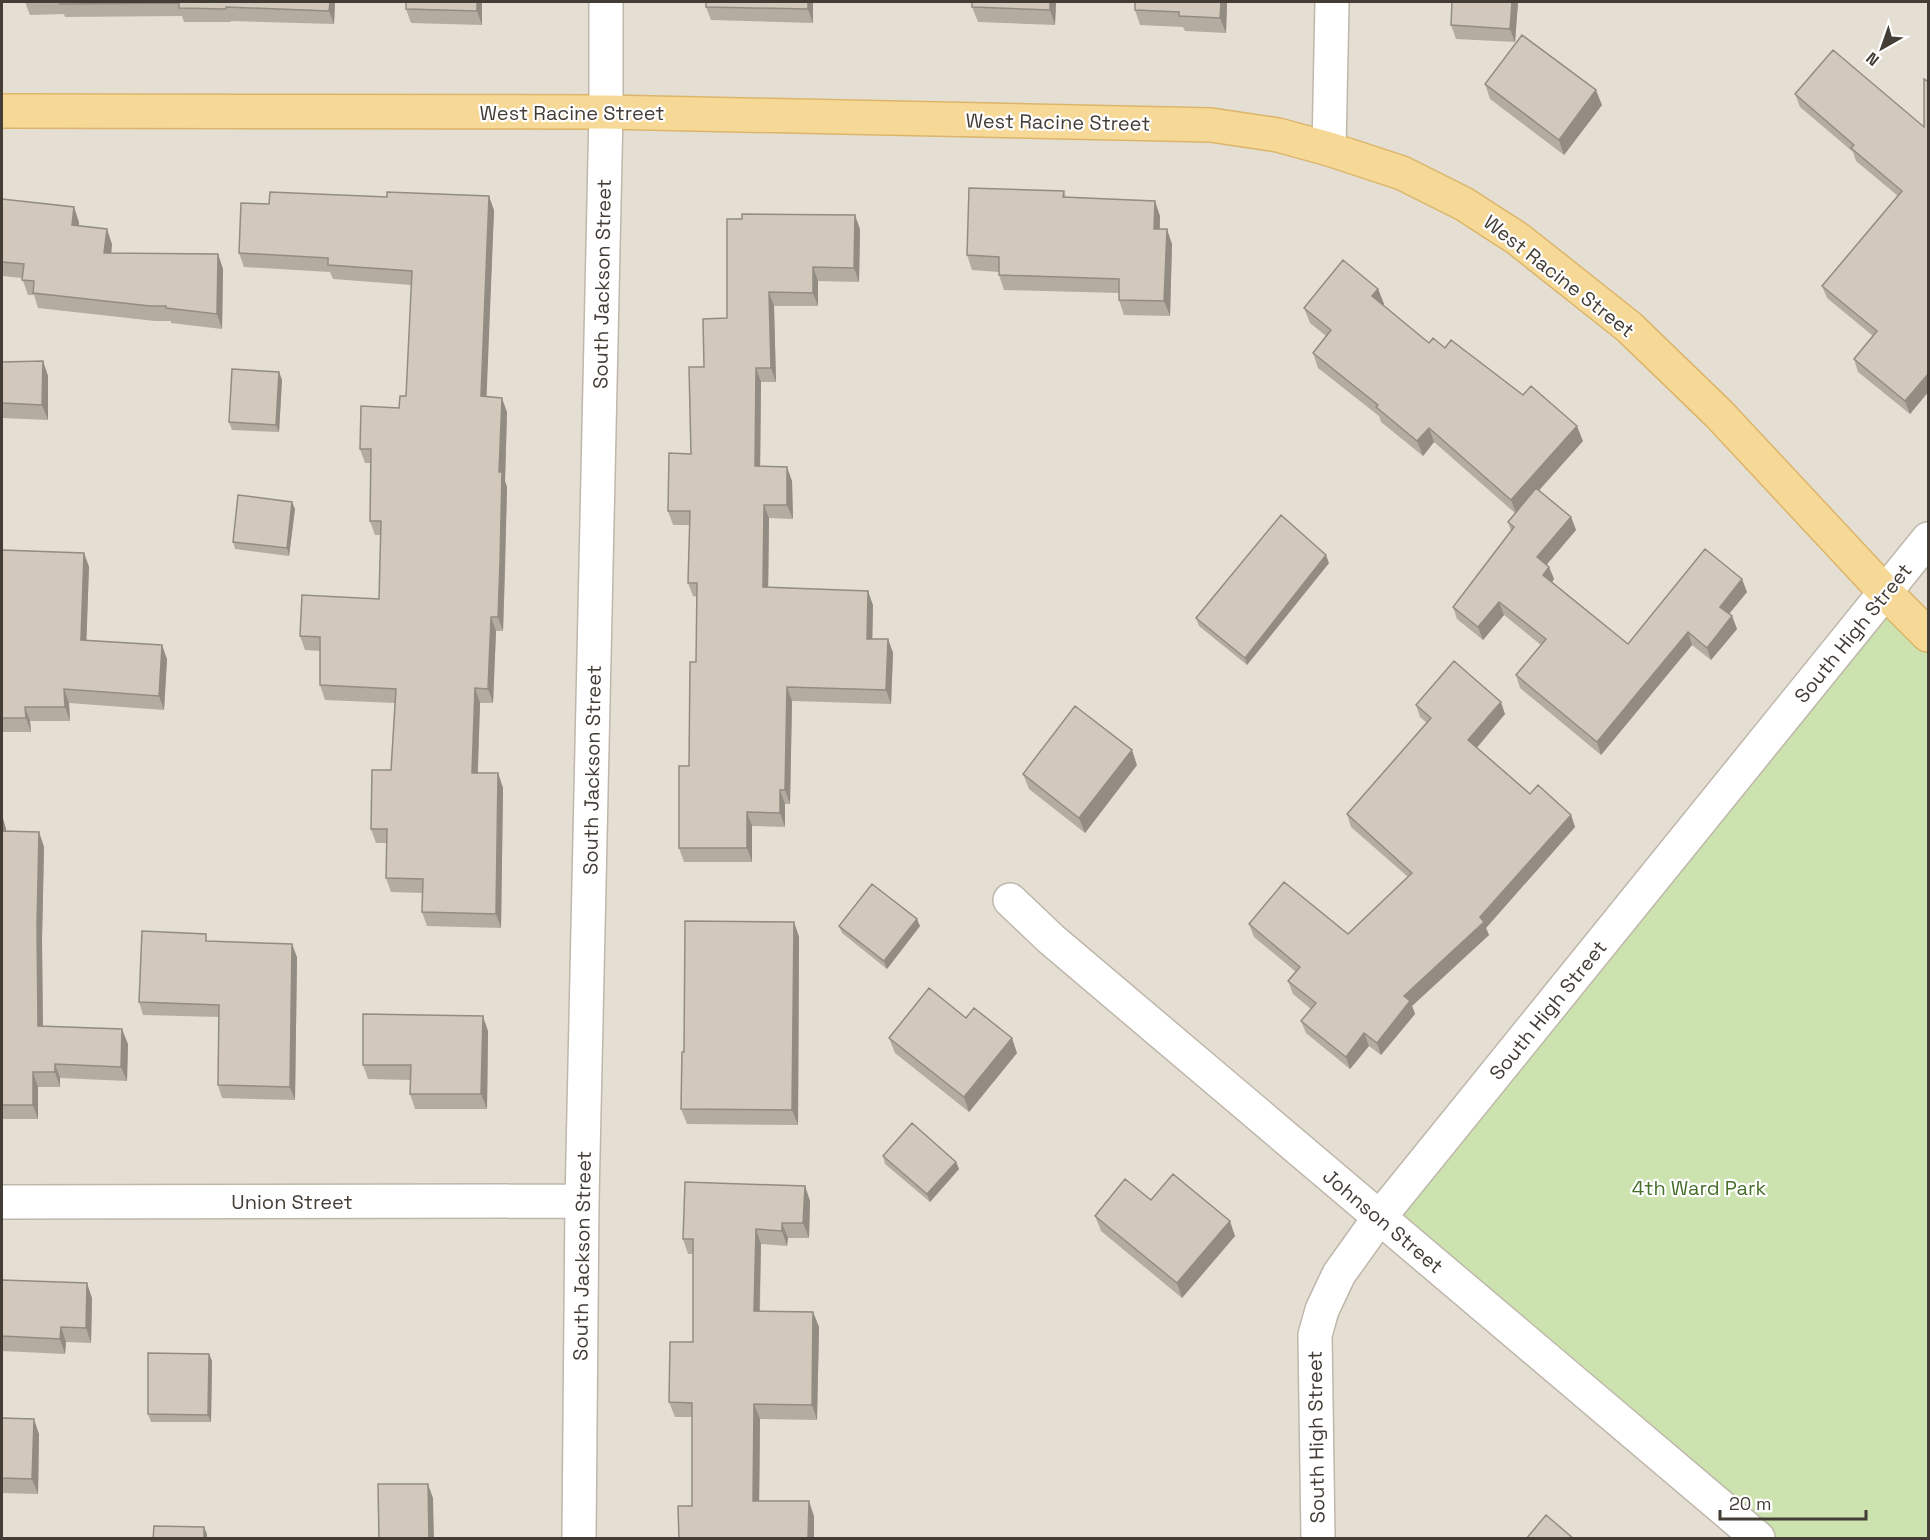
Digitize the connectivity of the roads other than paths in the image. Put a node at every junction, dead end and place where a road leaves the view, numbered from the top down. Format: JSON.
{"nodes":[{"id":1,"x":606,"y":2,"type":"edge"},
{"id":2,"x":1332,"y":2,"type":"edge"},
{"id":3,"x":2,"y":111,"type":"edge"},
{"id":4,"x":606,"y":112,"type":"junction"},
{"id":5,"x":1329,"y":149,"type":"junction"},
{"id":6,"x":1929,"y":539,"type":"edge"},
{"id":7,"x":1886,"y":593,"type":"junction"},
{"id":8,"x":1929,"y":635,"type":"edge"},
{"id":9,"x":1010,"y":900,"type":"dead end"},
{"id":10,"x":582,"y":1201,"type":"junction"},
{"id":11,"x":2,"y":1202,"type":"edge"},
{"id":12,"x":1380,"y":1218,"type":"junction"},
{"id":13,"x":579,"y":1539,"type":"edge"},
{"id":14,"x":1318,"y":1539,"type":"edge"},
{"id":15,"x":1758,"y":1539,"type":"edge"}],
"edges":[{"from":1,"to":4,"type":"street","name":"South Jackson Street"},
{"from":2,"to":5,"type":"street"},
{"from":3,"to":4,"type":"main road","name":"West Racine Street"},
{"from":4,"to":5,"type":"main road","name":"West Racine Street"},
{"from":4,"to":10,"type":"street","name":"South Jackson Street"},
{"from":5,"to":7,"type":"main road","name":"West Racine Street"},
{"from":6,"to":7,"type":"street","name":"South High Street"},
{"from":7,"to":8,"type":"main road","name":"West Racine Street"},
{"from":7,"to":12,"type":"street","name":"South High Street"},
{"from":9,"to":12,"type":"street","name":"Johnson Street"},
{"from":10,"to":11,"type":"street","name":"Union Street"},
{"from":10,"to":13,"type":"street","name":"South Jackson Street"},
{"from":12,"to":14,"type":"street","name":"South High Street"},
{"from":12,"to":15,"type":"street","name":"Johnson Street"}]}
